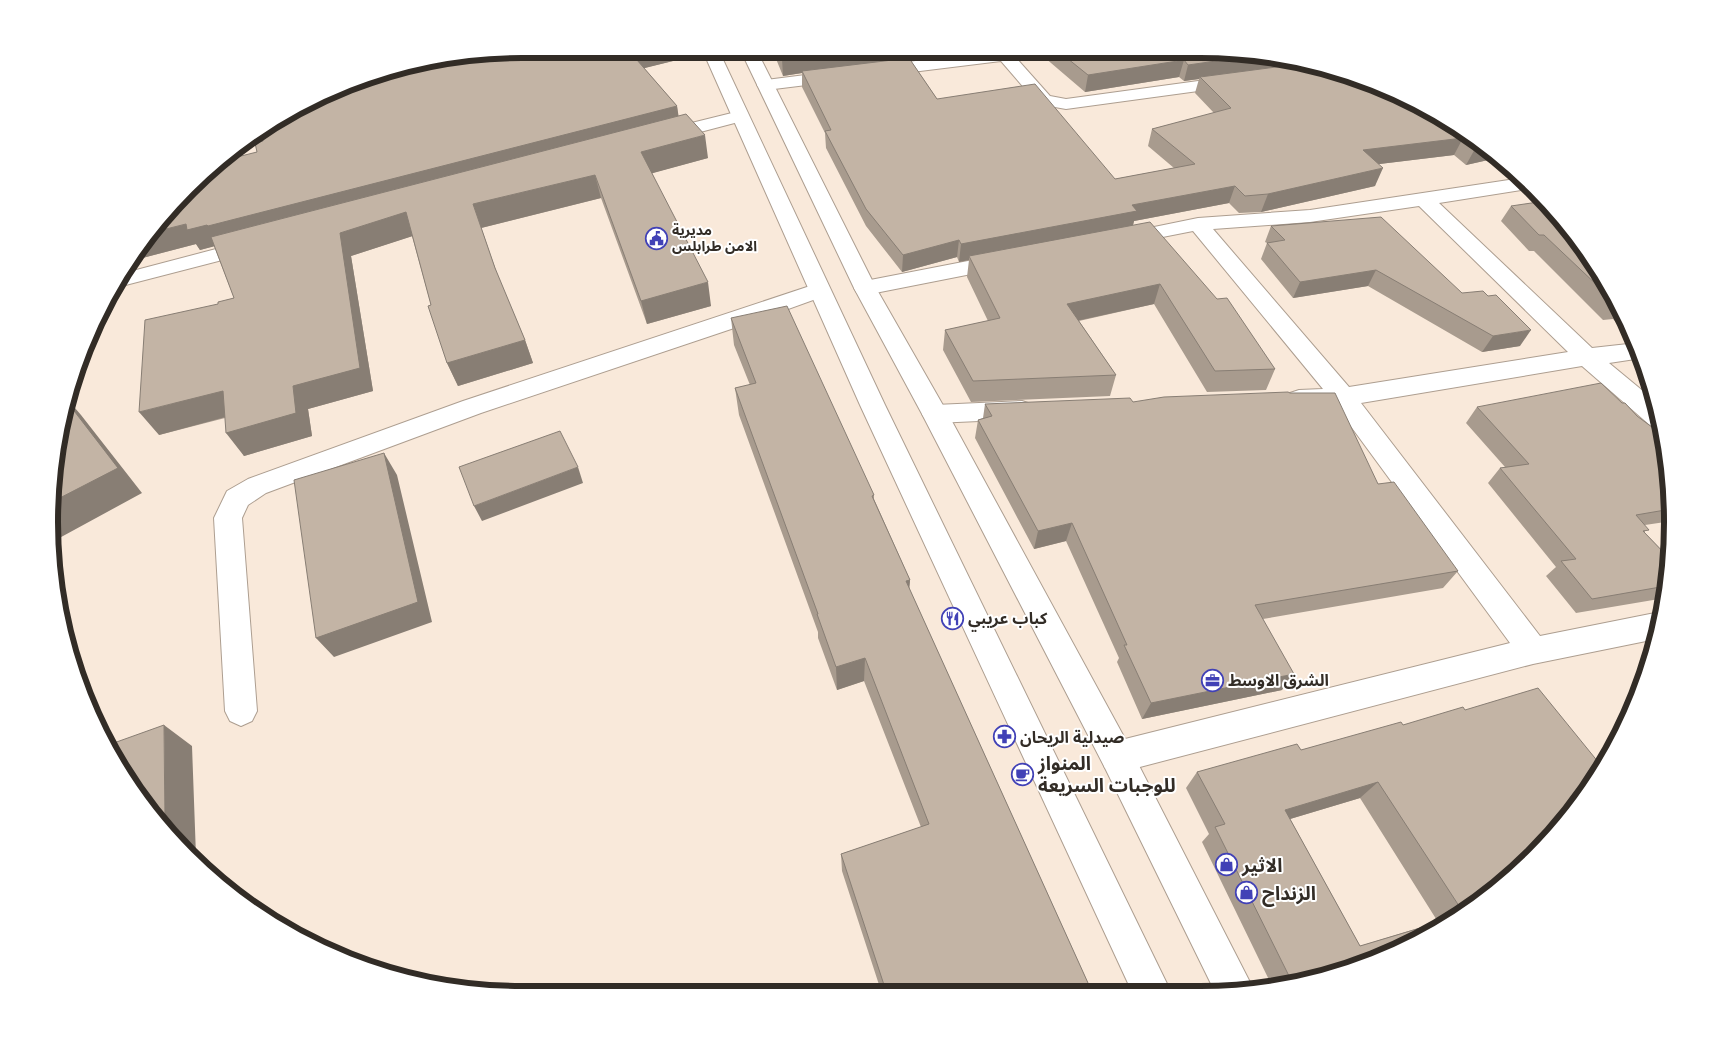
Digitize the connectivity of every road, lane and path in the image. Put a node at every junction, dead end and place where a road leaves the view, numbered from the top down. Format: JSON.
{"nodes":[{"id":1,"x":714,"y":58,"type":"edge"},
{"id":2,"x":752,"y":58,"type":"edge"},
{"id":3,"x":981,"y":58,"type":"edge"},
{"id":4,"x":1008,"y":58,"type":"edge"},
{"id":5,"x":1248,"y":80,"type":"edge"},
{"id":6,"x":766,"y":85,"type":"junction"},
{"id":7,"x":740,"y":116,"type":"junction"},
{"id":8,"x":644,"y":141,"type":"edge"},
{"id":9,"x":1517,"y":185,"type":"edge"},
{"id":10,"x":1425,"y":200,"type":"junction"},
{"id":11,"x":1198,"y":224,"type":"junction"},
{"id":12,"x":271,"y":241,"type":"edge"},
{"id":13,"x":1100,"y":243,"type":"edge"},
{"id":14,"x":1022,"y":258,"type":"edge"},
{"id":15,"x":126,"y":280,"type":"edge"},
{"id":16,"x":865,"y":288,"type":"junction"},
{"id":17,"x":819,"y":290,"type":"junction"},
{"id":18,"x":1631,"y":352,"type":"edge"},
{"id":19,"x":1587,"y":357,"type":"junction"},
{"id":20,"x":1343,"y":397,"type":"junction"},
{"id":21,"x":1274,"y":400,"type":"edge"},
{"id":22,"x":1045,"y":410,"type":"edge"},
{"id":23,"x":1650,"y":412,"type":"edge"},
{"id":24,"x":935,"y":414,"type":"junction"},
{"id":25,"x":1652,"y":627,"type":"edge"},
{"id":26,"x":1533,"y":651,"type":"junction"},
{"id":27,"x":241,"y":711,"type":"dead end"},
{"id":28,"x":1117,"y":757,"type":"junction"},
{"id":29,"x":1149,"y":986,"type":"edge"},
{"id":30,"x":1232,"y":986,"type":"edge"}],
"edges":[{"from":1,"to":7,"type":"street"},
{"from":2,"to":6,"type":"street"},
{"from":3,"to":6,"type":"street"},
{"from":4,"to":5,"type":"street"},
{"from":6,"to":16,"type":"street"},
{"from":7,"to":8,"type":"street"},
{"from":7,"to":17,"type":"street"},
{"from":9,"to":10,"type":"street"},
{"from":10,"to":11,"type":"street"},
{"from":10,"to":19,"type":"street"},
{"from":11,"to":13,"type":"street"},
{"from":11,"to":20,"type":"street"},
{"from":12,"to":15,"type":"street"},
{"from":14,"to":16,"type":"street"},
{"from":16,"to":24,"type":"street"},
{"from":17,"to":27,"type":"street"},
{"from":17,"to":29,"type":"street"},
{"from":18,"to":19,"type":"street"},
{"from":19,"to":20,"type":"street"},
{"from":19,"to":23,"type":"street"},
{"from":20,"to":21,"type":"street"},
{"from":20,"to":26,"type":"street"},
{"from":22,"to":24,"type":"street"},
{"from":24,"to":28,"type":"street"},
{"from":25,"to":26,"type":"street"},
{"from":26,"to":28,"type":"street"},
{"from":28,"to":30,"type":"street"}]}
